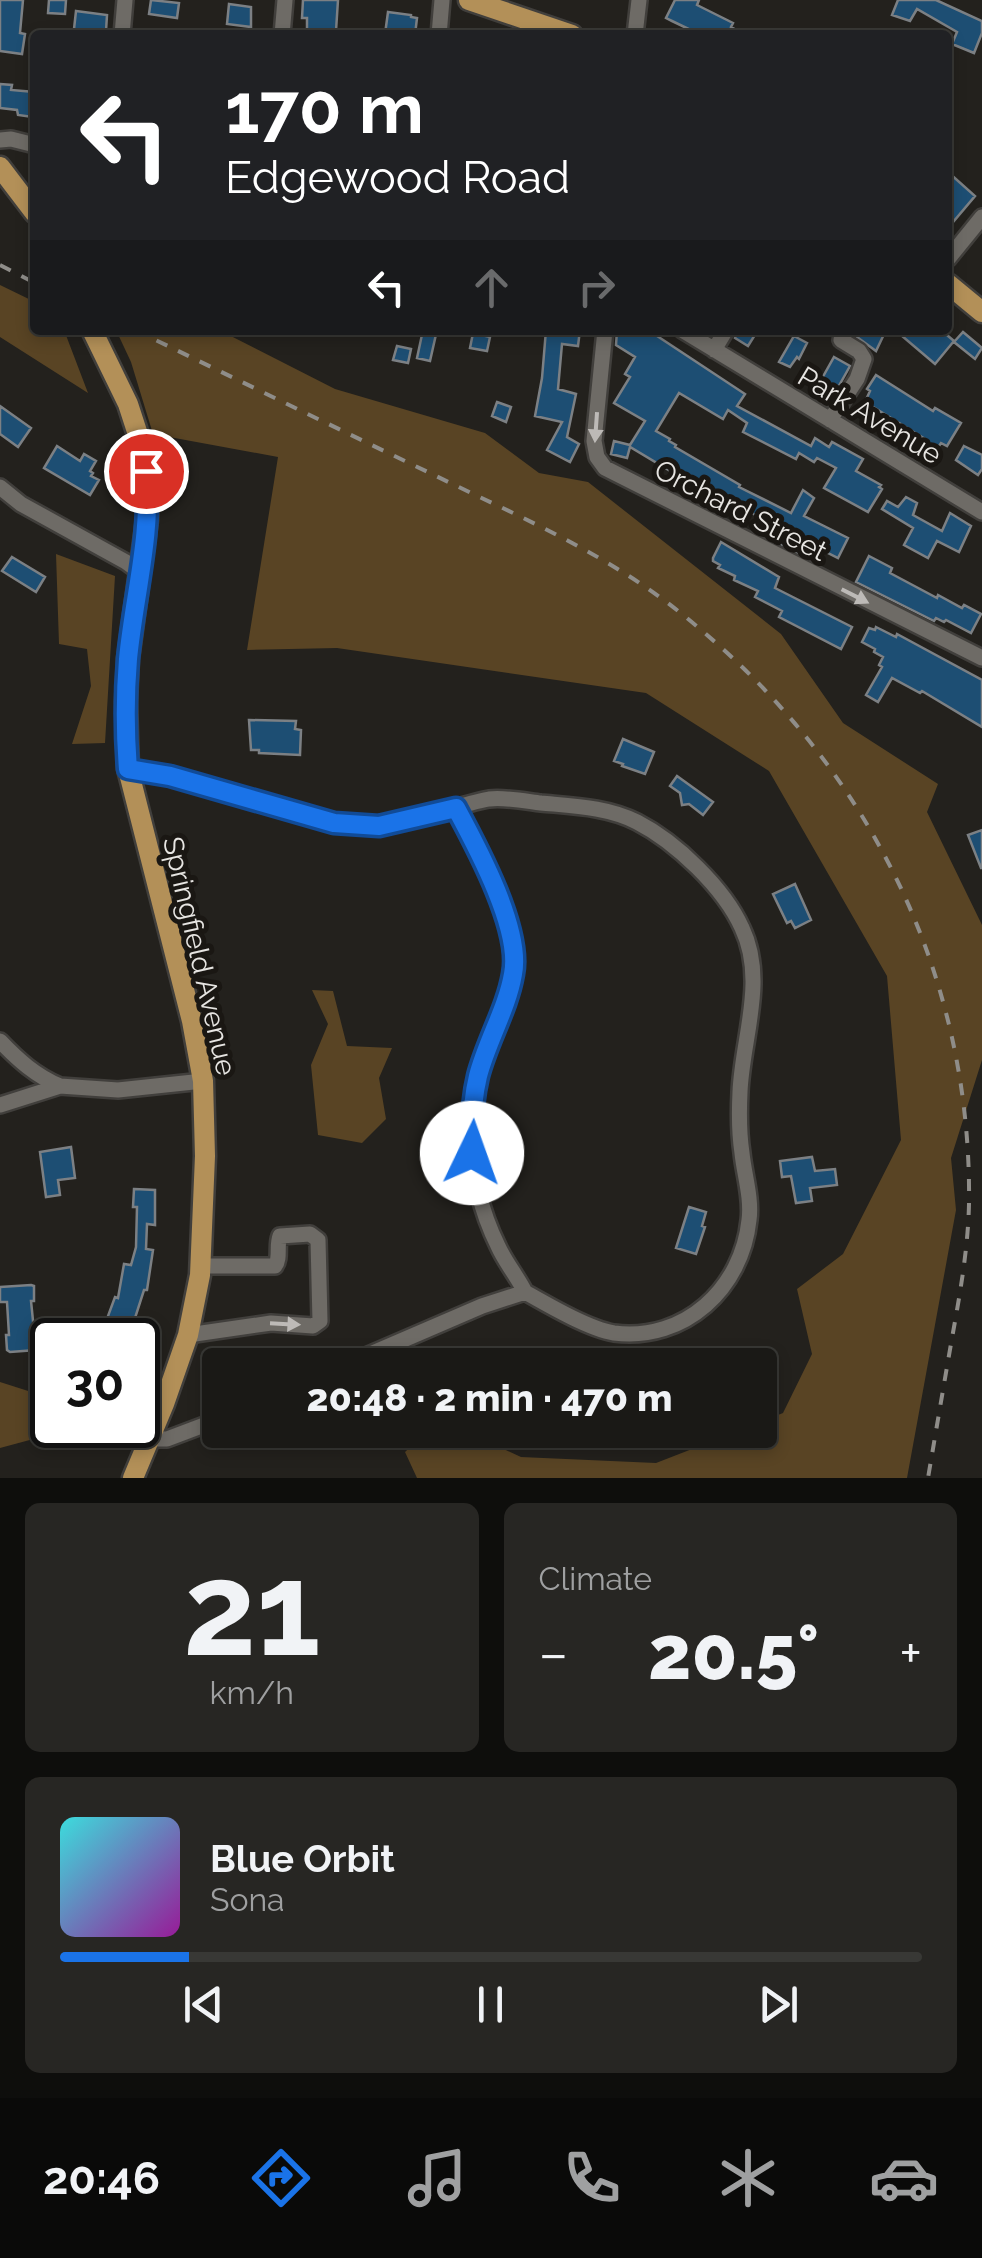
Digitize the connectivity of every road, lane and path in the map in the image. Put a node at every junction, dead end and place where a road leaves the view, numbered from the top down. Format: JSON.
{"nodes":[{"id":1,"x":126,"y":0,"type":"edge"},
{"id":2,"x":285,"y":0,"type":"edge"},
{"id":3,"x":442,"y":0,"type":"edge"},
{"id":4,"x":469,"y":0,"type":"edge"},
{"id":5,"x":639,"y":0,"type":"edge"},
{"id":6,"x":123,"y":30,"type":"edge"},
{"id":7,"x":282,"y":30,"type":"edge"},
{"id":8,"x":439,"y":30,"type":"edge"},
{"id":9,"x":557,"y":30,"type":"edge"},
{"id":10,"x":636,"y":30,"type":"edge"},
{"id":11,"x":0,"y":140,"type":"edge"},
{"id":12,"x":30,"y":144,"type":"edge"},
{"id":13,"x":0,"y":167,"type":"edge"},
{"id":14,"x":30,"y":207,"type":"edge"},
{"id":15,"x":982,"y":217,"type":"edge"},
{"id":16,"x":952,"y":254,"type":"edge"},
{"id":17,"x":952,"y":287,"type":"edge"},
{"id":18,"x":982,"y":312,"type":"edge"},
{"id":19,"x":94,"y":335,"type":"edge"},
{"id":20,"x":605,"y":335,"type":"edge"},
{"id":21,"x":690,"y":335,"type":"edge"},
{"id":22,"x":723,"y":335,"type":"edge"},
{"id":23,"x":840,"y":340,"type":"dead end"},
{"id":24,"x":714,"y":350,"type":"junction"},
{"id":25,"x":830,"y":420,"type":"junction"},
{"id":26,"x":0,"y":487,"type":"edge"},
{"id":27,"x":982,"y":512,"type":"edge"},
{"id":28,"x":141,"y":573,"type":"junction"},
{"id":29,"x":981,"y":656,"type":"edge"},
{"id":30,"x":128,"y":769,"type":"junction"},
{"id":31,"x":456,"y":808,"type":"junction"},
{"id":32,"x":0,"y":1041,"type":"edge"},
{"id":33,"x":204,"y":1081,"type":"junction"},
{"id":34,"x":60,"y":1086,"type":"junction"},
{"id":35,"x":0,"y":1106,"type":"edge"},
{"id":36,"x":201,"y":1266,"type":"junction"},
{"id":37,"x":525,"y":1292,"type":"junction"},
{"id":38,"x":188,"y":1335,"type":"junction"},
{"id":39,"x":384,"y":1348,"type":"edge"},
{"id":40,"x":160,"y":1413,"type":"edge"},
{"id":41,"x":202,"y":1425,"type":"edge"},
{"id":42,"x":160,"y":1438,"type":"edge"},
{"id":43,"x":145,"y":1448,"type":"edge"},
{"id":44,"x":133,"y":1478,"type":"edge"}],
"edges":[{"from":1,"to":6,"type":"street"},
{"from":2,"to":7,"type":"street"},
{"from":3,"to":8,"type":"street"},
{"from":4,"to":9,"type":"main road"},
{"from":5,"to":10,"type":"street"},
{"from":11,"to":12,"type":"street"},
{"from":13,"to":14,"type":"main road"},
{"from":15,"to":16,"type":"street"},
{"from":17,"to":18,"type":"main road"},
{"from":19,"to":28,"type":"main road","name":"Springfield Avenue"},
{"from":20,"to":29,"type":"street","name":"Orchard Street","one_way":true},
{"from":21,"to":24,"type":"street","name":"Park Avenue"},
{"from":22,"to":24,"type":"street"},
{"from":23,"to":25,"type":"street"},
{"from":24,"to":25,"type":"street","name":"Park Avenue"},
{"from":25,"to":27,"type":"street","name":"Park Avenue"},
{"from":26,"to":28,"type":"street"},
{"from":28,"to":30,"type":"main road","name":"Springfield Avenue"},
{"from":30,"to":31,"type":"street"},
{"from":30,"to":33,"type":"main road","name":"Springfield Avenue"},
{"from":31,"to":37,"type":"street"},
{"from":31,"to":37,"type":"street"},
{"from":32,"to":34,"type":"street"},
{"from":33,"to":34,"type":"street"},
{"from":33,"to":36,"type":"main road","name":"Springfield Avenue"},
{"from":34,"to":35,"type":"street"},
{"from":36,"to":38,"type":"main road","name":"Springfield Avenue"},
{"from":38,"to":36,"type":"street","one_way":true},
{"from":37,"to":39,"type":"street"},
{"from":38,"to":40,"type":"main road","name":"Springfield Avenue"},
{"from":41,"to":42,"type":"street"},
{"from":43,"to":44,"type":"main road","name":"Springfield Avenue"}]}
